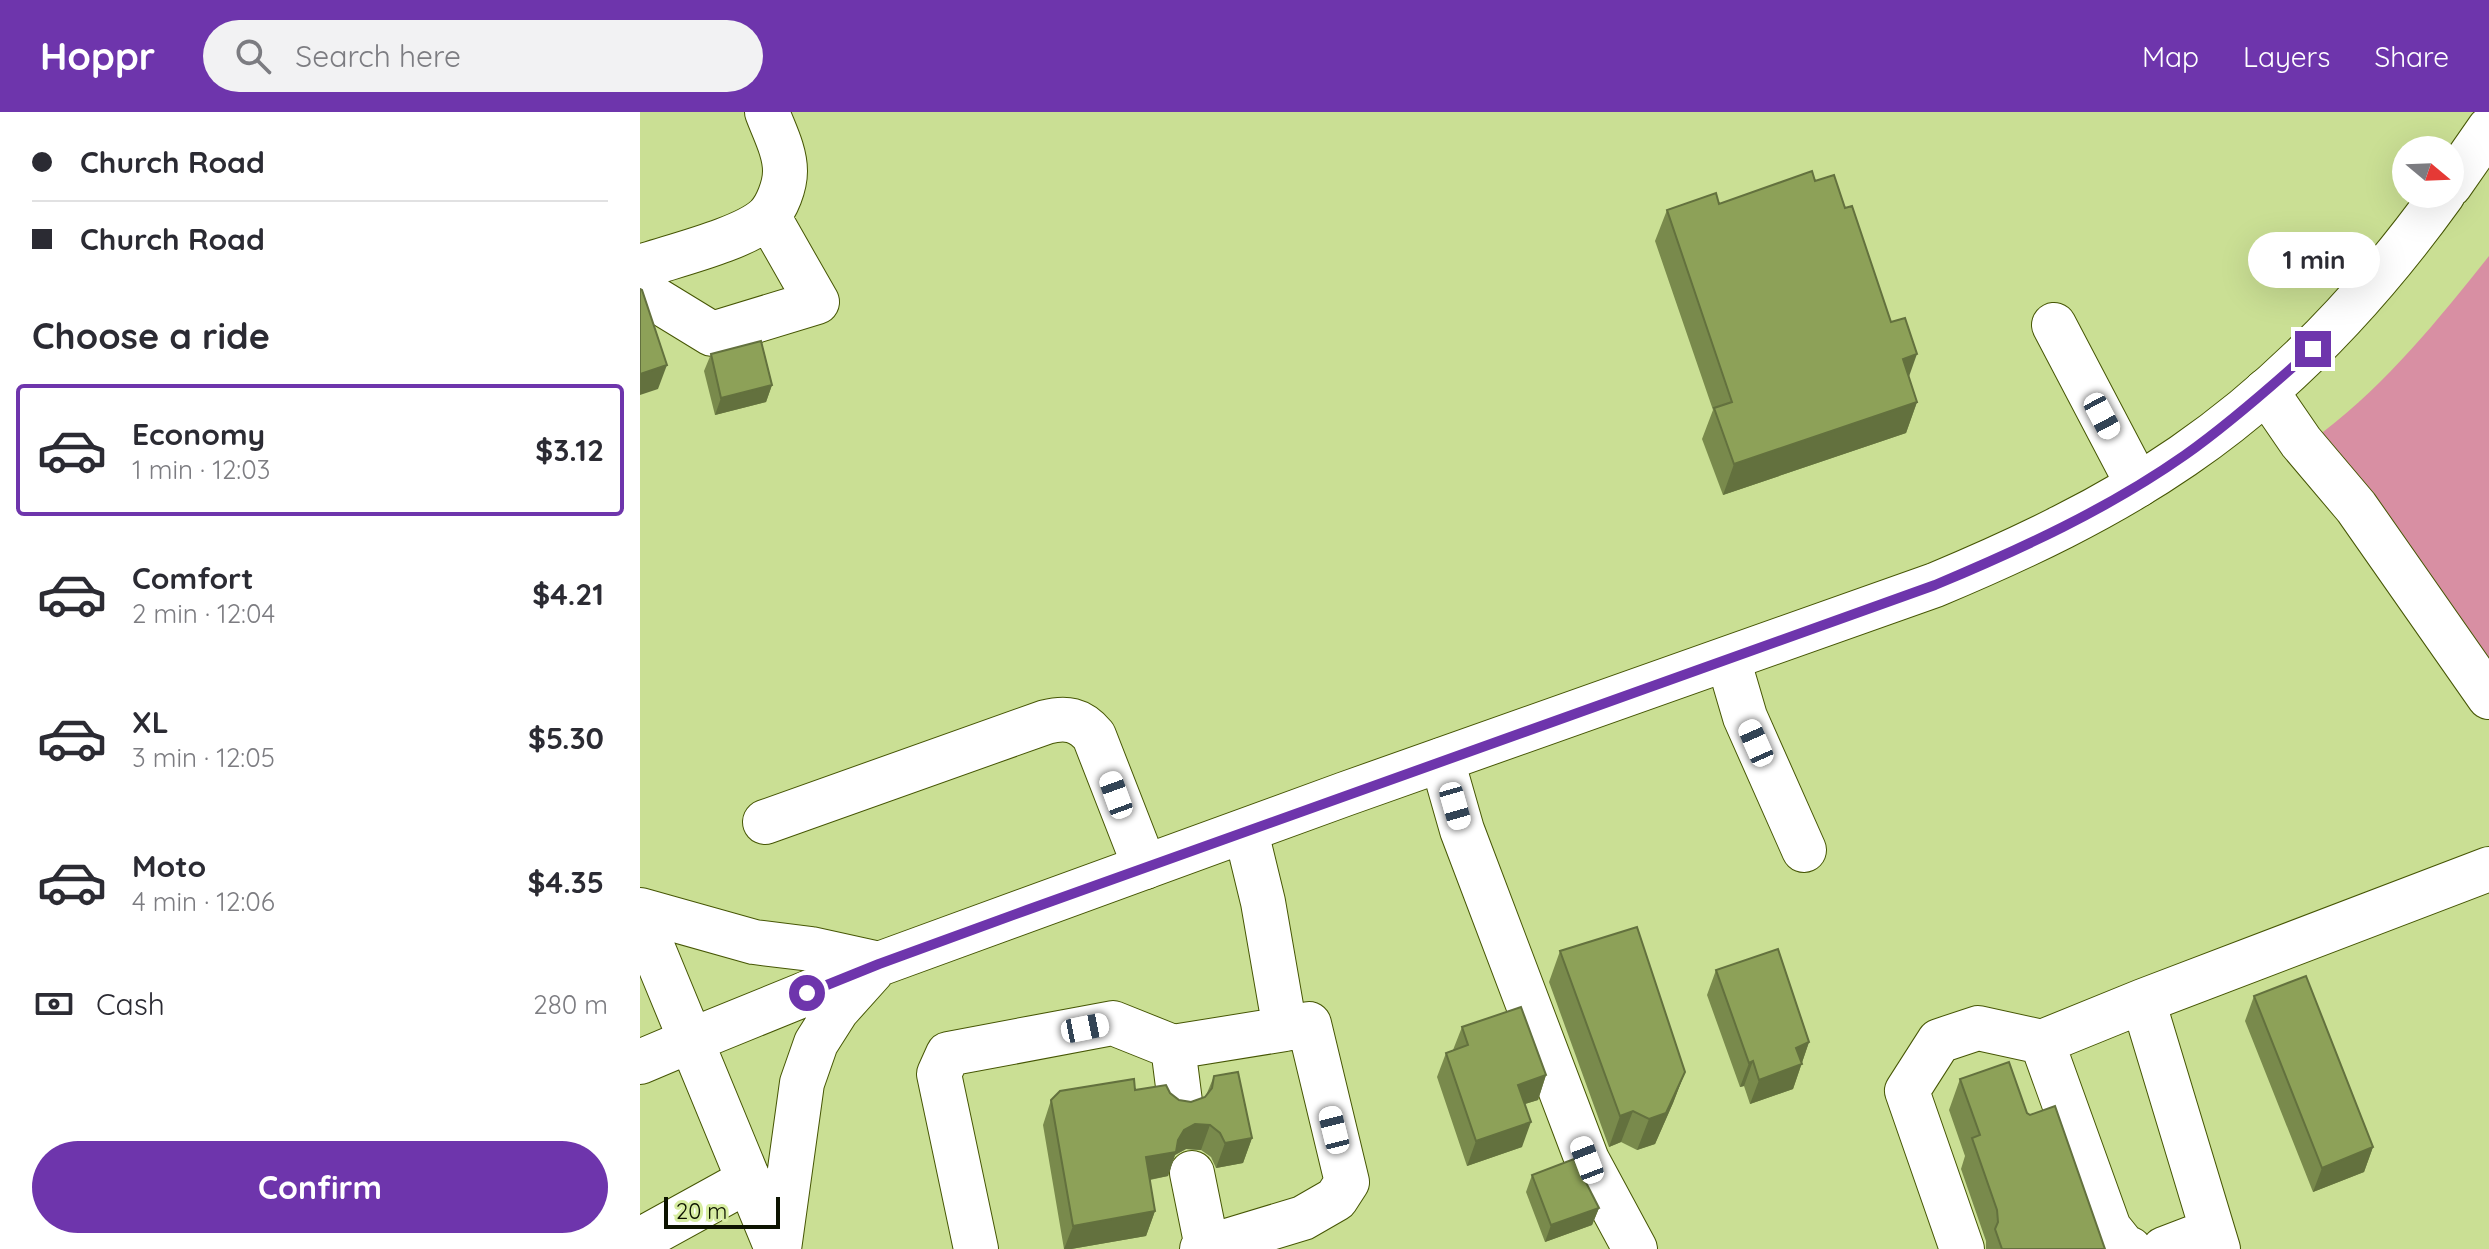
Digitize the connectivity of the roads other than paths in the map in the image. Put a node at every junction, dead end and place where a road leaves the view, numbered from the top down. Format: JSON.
{"nodes":[{"id":1,"x":767,"y":112,"type":"edge"},
{"id":2,"x":2489,"y":129,"type":"edge"},
{"id":3,"x":2464,"y":165,"type":"edge"},
{"id":4,"x":2432,"y":208,"type":"edge"},
{"id":5,"x":768,"y":216,"type":"junction"},
{"id":6,"x":640,"y":267,"type":"edge"},
{"id":7,"x":640,"y":290,"type":"edge"},
{"id":8,"x":2054,"y":325,"type":"dead end"},
{"id":9,"x":2266,"y":391,"type":"junction"},
{"id":10,"x":2138,"y":485,"type":"junction"},
{"id":11,"x":1728,"y":659,"type":"junction"},
{"id":12,"x":2489,"y":697,"type":"edge"},
{"id":13,"x":1442,"y":760,"type":"junction"},
{"id":14,"x":765,"y":822,"type":"dead end"},
{"id":15,"x":1246,"y":832,"type":"junction"},
{"id":16,"x":1804,"y":850,"type":"dead end"},
{"id":17,"x":1145,"y":867,"type":"junction"},
{"id":18,"x":2489,"y":869,"type":"edge"},
{"id":19,"x":640,"y":910,"type":"edge"},
{"id":20,"x":640,"y":917,"type":"edge"},
{"id":21,"x":879,"y":964,"type":"junction"},
{"id":22,"x":2143,"y":1001,"type":"junction"},
{"id":23,"x":1285,"y":1029,"type":"junction"},
{"id":24,"x":692,"y":1040,"type":"junction"},
{"id":25,"x":2042,"y":1042,"type":"junction"},
{"id":26,"x":1173,"y":1047,"type":"junction"},
{"id":27,"x":640,"y":1062,"type":"edge"},
{"id":28,"x":1180,"y":1102,"type":"edge"},
{"id":29,"x":1192,"y":1173,"type":"dead end"},
{"id":30,"x":749,"y":1180,"type":"junction"},
{"id":31,"x":640,"y":1240,"type":"edge"},
{"id":32,"x":2214,"y":1240,"type":"edge"},
{"id":33,"x":1204,"y":1248,"type":"edge"},
{"id":34,"x":778,"y":1249,"type":"edge"},
{"id":35,"x":976,"y":1249,"type":"edge"},
{"id":36,"x":1635,"y":1249,"type":"edge"},
{"id":37,"x":1962,"y":1249,"type":"edge"},
{"id":38,"x":2130,"y":1249,"type":"edge"},
{"id":39,"x":2164,"y":1249,"type":"edge"}],
"edges":[{"from":1,"to":5,"type":"main road"},
{"from":2,"to":3,"type":"main road"},
{"from":4,"to":9,"type":"main road"},
{"from":5,"to":6,"type":"main road"},
{"from":5,"to":7,"type":"main road"},
{"from":8,"to":10,"type":"main road"},
{"from":9,"to":10,"type":"main road"},
{"from":9,"to":12,"type":"main road"},
{"from":10,"to":11,"type":"main road"},
{"from":11,"to":13,"type":"main road"},
{"from":11,"to":16,"type":"main road"},
{"from":13,"to":15,"type":"main road"},
{"from":13,"to":36,"type":"main road"},
{"from":14,"to":17,"type":"main road"},
{"from":15,"to":17,"type":"main road"},
{"from":15,"to":23,"type":"main road"},
{"from":17,"to":21,"type":"main road"},
{"from":18,"to":22,"type":"main road"},
{"from":19,"to":21,"type":"main road"},
{"from":20,"to":24,"type":"main road"},
{"from":21,"to":24,"type":"main road"},
{"from":21,"to":34,"type":"main road"},
{"from":22,"to":25,"type":"main road"},
{"from":22,"to":32,"type":"main road"},
{"from":23,"to":26,"type":"main road"},
{"from":23,"to":33,"type":"main road"},
{"from":24,"to":27,"type":"main road"},
{"from":24,"to":30,"type":"main road"},
{"from":25,"to":37,"type":"main road"},
{"from":25,"to":38,"type":"main road"},
{"from":26,"to":28,"type":"main road"},
{"from":26,"to":35,"type":"main road"},
{"from":29,"to":33,"type":"main road"},
{"from":30,"to":31,"type":"main road"},
{"from":30,"to":34,"type":"main road"},
{"from":32,"to":39,"type":"main road"}]}
